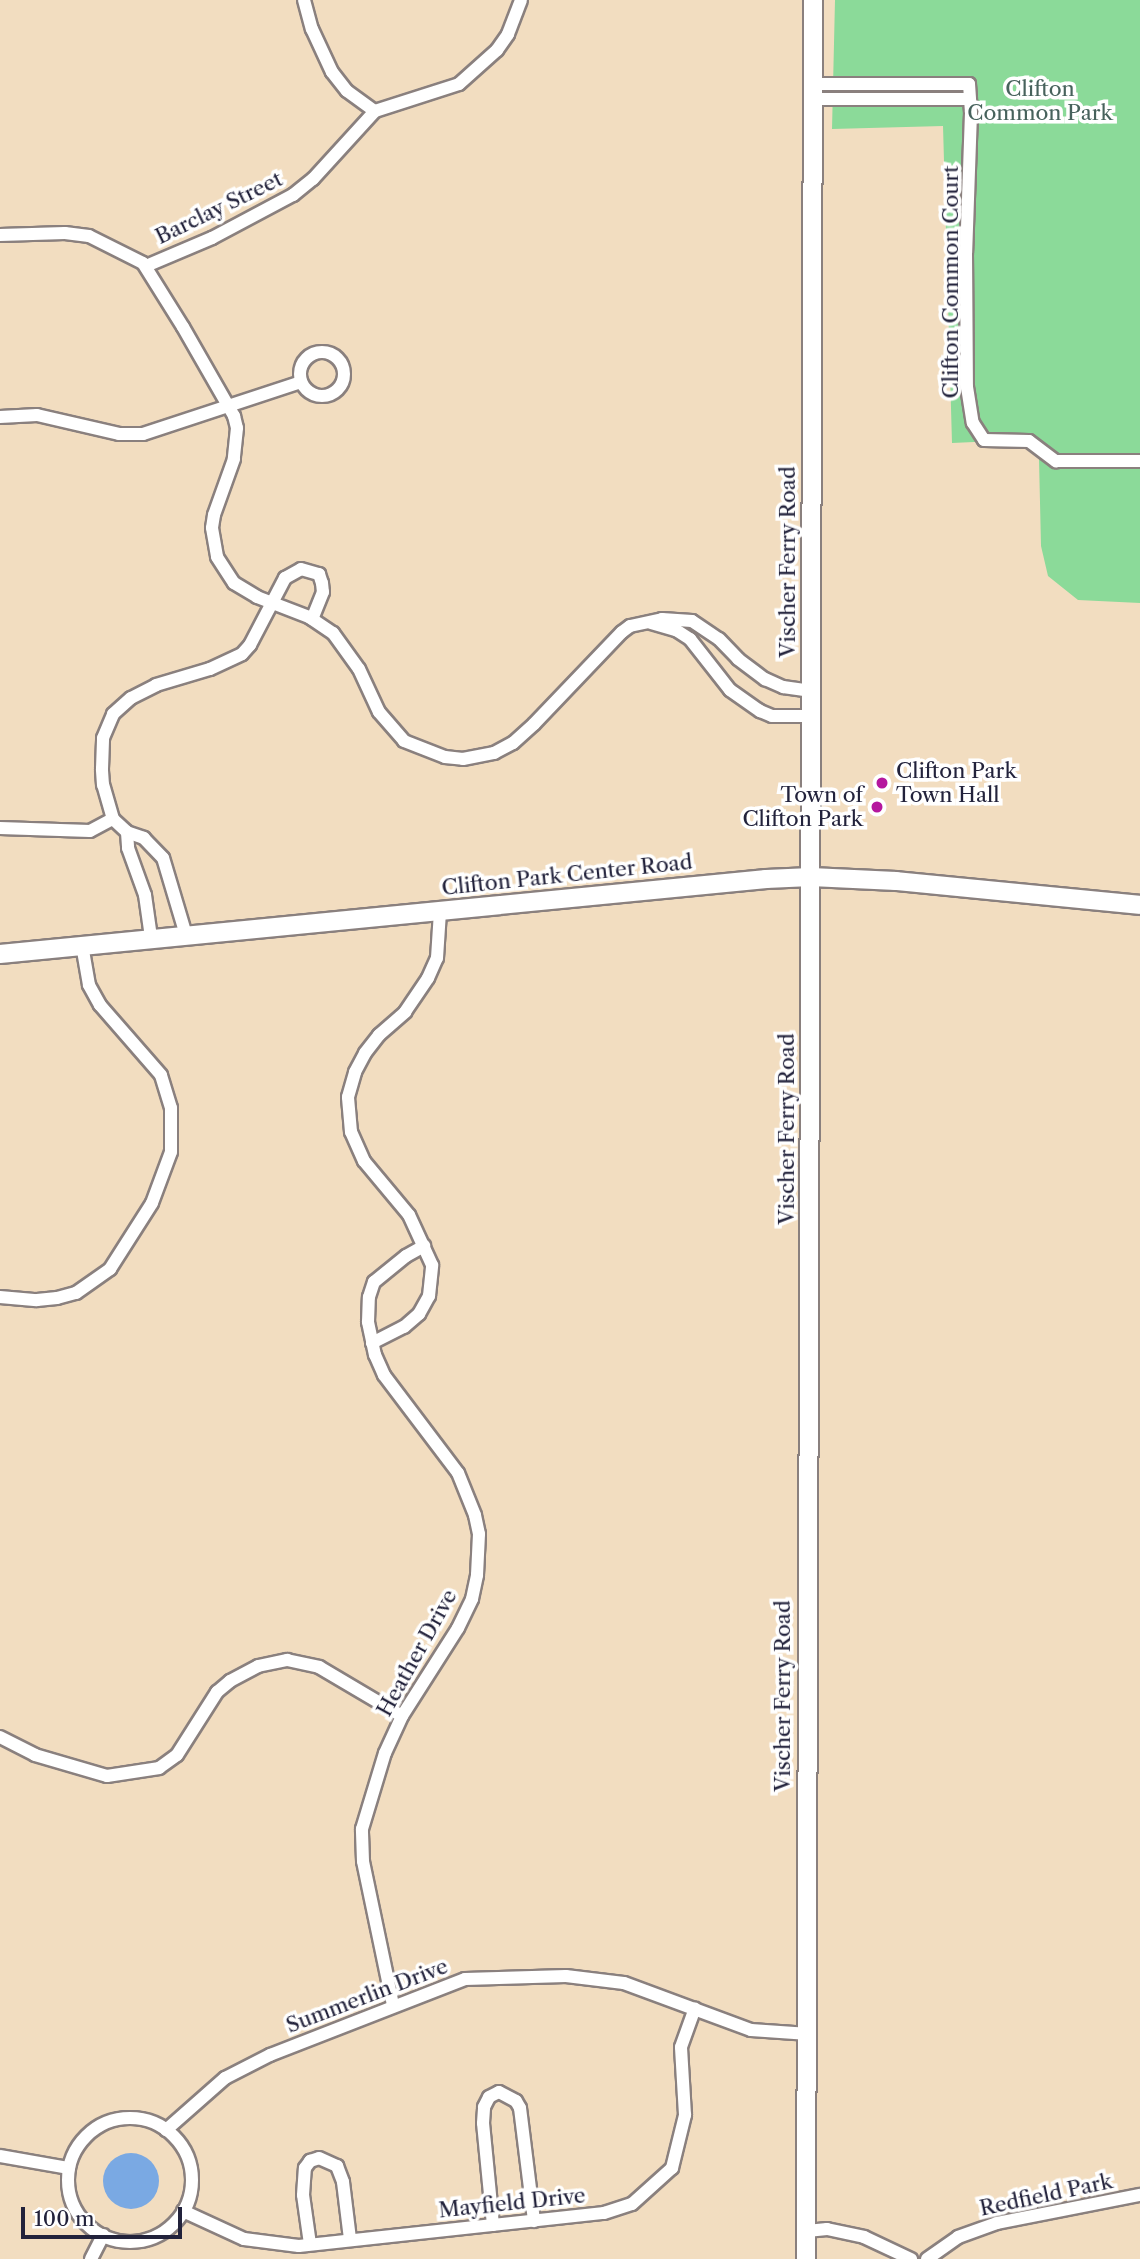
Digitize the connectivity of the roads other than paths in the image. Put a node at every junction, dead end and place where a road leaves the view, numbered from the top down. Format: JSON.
{"nodes":[{"id":1,"x":304,"y":0,"type":"edge"},
{"id":2,"x":521,"y":0,"type":"edge"},
{"id":3,"x":813,"y":0,"type":"edge"},
{"id":4,"x":814,"y":91,"type":"junction"},
{"id":5,"x":969,"y":99,"type":"junction"},
{"id":6,"x":375,"y":111,"type":"junction"},
{"id":7,"x":0,"y":235,"type":"edge"},
{"id":8,"x":146,"y":266,"type":"junction"},
{"id":9,"x":301,"y":382,"type":"dead end"},
{"id":10,"x":228,"y":407,"type":"junction"},
{"id":11,"x":0,"y":417,"type":"edge"},
{"id":12,"x":1140,"y":461,"type":"edge"},
{"id":13,"x":271,"y":603,"type":"junction"},
{"id":14,"x":313,"y":619,"type":"junction"},
{"id":15,"x":647,"y":622,"type":"junction"},
{"id":16,"x":810,"y":691,"type":"junction"},
{"id":17,"x":811,"y":716,"type":"junction"},
{"id":18,"x":113,"y":819,"type":"junction"},
{"id":19,"x":0,"y":828,"type":"edge"},
{"id":20,"x":127,"y":832,"type":"junction"},
{"id":21,"x":811,"y":877,"type":"junction"},
{"id":22,"x":1140,"y":905,"type":"edge"},
{"id":23,"x":440,"y":911,"type":"junction"},
{"id":24,"x":186,"y":934,"type":"junction"},
{"id":25,"x":151,"y":937,"type":"junction"},
{"id":26,"x":82,"y":945,"type":"junction"},
{"id":27,"x":0,"y":954,"type":"edge"},
{"id":28,"x":424,"y":1246,"type":"junction"},
{"id":29,"x":0,"y":1297,"type":"edge"},
{"id":30,"x":372,"y":1343,"type":"junction"},
{"id":31,"x":402,"y":1716,"type":"junction"},
{"id":32,"x":0,"y":1737,"type":"edge"},
{"id":33,"x":393,"y":2005,"type":"junction"},
{"id":34,"x":695,"y":2008,"type":"junction"},
{"id":35,"x":809,"y":2034,"type":"junction"},
{"id":36,"x":166,"y":2130,"type":"junction"},
{"id":37,"x":0,"y":2155,"type":"edge"},
{"id":38,"x":69,"y":2168,"type":"junction"},
{"id":39,"x":1140,"y":2195,"type":"edge"},
{"id":40,"x":183,"y":2211,"type":"junction"},
{"id":41,"x":534,"y":2221,"type":"junction"},
{"id":42,"x":493,"y":2225,"type":"junction"},
{"id":43,"x":807,"y":2231,"type":"junction"},
{"id":44,"x":103,"y":2235,"type":"junction"},
{"id":45,"x":350,"y":2239,"type":"junction"},
{"id":46,"x":310,"y":2244,"type":"junction"},
{"id":47,"x":92,"y":2259,"type":"edge"},
{"id":48,"x":806,"y":2259,"type":"edge"},
{"id":49,"x":911,"y":2259,"type":"edge"},
{"id":50,"x":927,"y":2259,"type":"edge"}],
"edges":[{"from":1,"to":6,"type":"street"},
{"from":2,"to":6,"type":"street"},
{"from":3,"to":4,"type":"street","name":"Vischer Ferry Road"},
{"from":4,"to":5,"type":"street"},
{"from":4,"to":5,"type":"street","name":"Clifton Common Court"},
{"from":4,"to":16,"type":"street","name":"Vischer Ferry Road"},
{"from":5,"to":12,"type":"street","name":"Clifton Common Court"},
{"from":6,"to":8,"type":"street","name":"Barclay Street"},
{"from":7,"to":8,"type":"street"},
{"from":8,"to":10,"type":"street"},
{"from":9,"to":10,"type":"street"},
{"from":10,"to":11,"type":"street"},
{"from":10,"to":13,"type":"street"},
{"from":13,"to":14,"type":"street"},
{"from":13,"to":14,"type":"street"},
{"from":13,"to":18,"type":"street"},
{"from":14,"to":15,"type":"street"},
{"from":15,"to":16,"type":"street"},
{"from":15,"to":17,"type":"street"},
{"from":16,"to":17,"type":"street","name":"Vischer Ferry Road"},
{"from":17,"to":21,"type":"street","name":"Vischer Ferry Road"},
{"from":18,"to":19,"type":"street"},
{"from":18,"to":20,"type":"street"},
{"from":20,"to":24,"type":"street"},
{"from":20,"to":25,"type":"street"},
{"from":21,"to":22,"type":"street","name":"Clifton Park Center Road"},
{"from":21,"to":23,"type":"street","name":"Clifton Park Center Road"},
{"from":21,"to":35,"type":"street","name":"Vischer Ferry Road"},
{"from":23,"to":24,"type":"street","name":"Clifton Park Center Road"},
{"from":23,"to":28,"type":"street"},
{"from":24,"to":25,"type":"street","name":"Clifton Park Center Road"},
{"from":25,"to":26,"type":"street","name":"Clifton Park Center Road"},
{"from":26,"to":27,"type":"street","name":"Clifton Park Center Road"},
{"from":26,"to":29,"type":"street"},
{"from":28,"to":30,"type":"street","name":"Heather Drive"},
{"from":28,"to":30,"type":"street"},
{"from":30,"to":31,"type":"street","name":"Heather Drive"},
{"from":31,"to":32,"type":"street"},
{"from":31,"to":33,"type":"street","name":"Heather Drive"},
{"from":33,"to":34,"type":"street","name":"Summerlin Drive"},
{"from":33,"to":36,"type":"street","name":"Summerlin Drive"},
{"from":34,"to":35,"type":"street","name":"Summerlin Drive"},
{"from":34,"to":41,"type":"street","name":"Mayfield Drive"},
{"from":35,"to":43,"type":"street","name":"Vischer Ferry Road"},
{"from":36,"to":38,"type":"street"},
{"from":36,"to":40,"type":"street"},
{"from":37,"to":38,"type":"street"},
{"from":38,"to":44,"type":"street"},
{"from":39,"to":50,"type":"street","name":"Redfield Park"},
{"from":40,"to":44,"type":"street"},
{"from":40,"to":46,"type":"street","name":"Mayfield Drive"},
{"from":41,"to":42,"type":"street","name":"Mayfield Drive"},
{"from":41,"to":42,"type":"street"},
{"from":42,"to":45,"type":"street","name":"Mayfield Drive"},
{"from":43,"to":48,"type":"street","name":"Vischer Ferry Road"},
{"from":43,"to":49,"type":"street"},
{"from":44,"to":47,"type":"street"},
{"from":45,"to":46,"type":"street","name":"Mayfield Drive"},
{"from":45,"to":46,"type":"street"}]}
